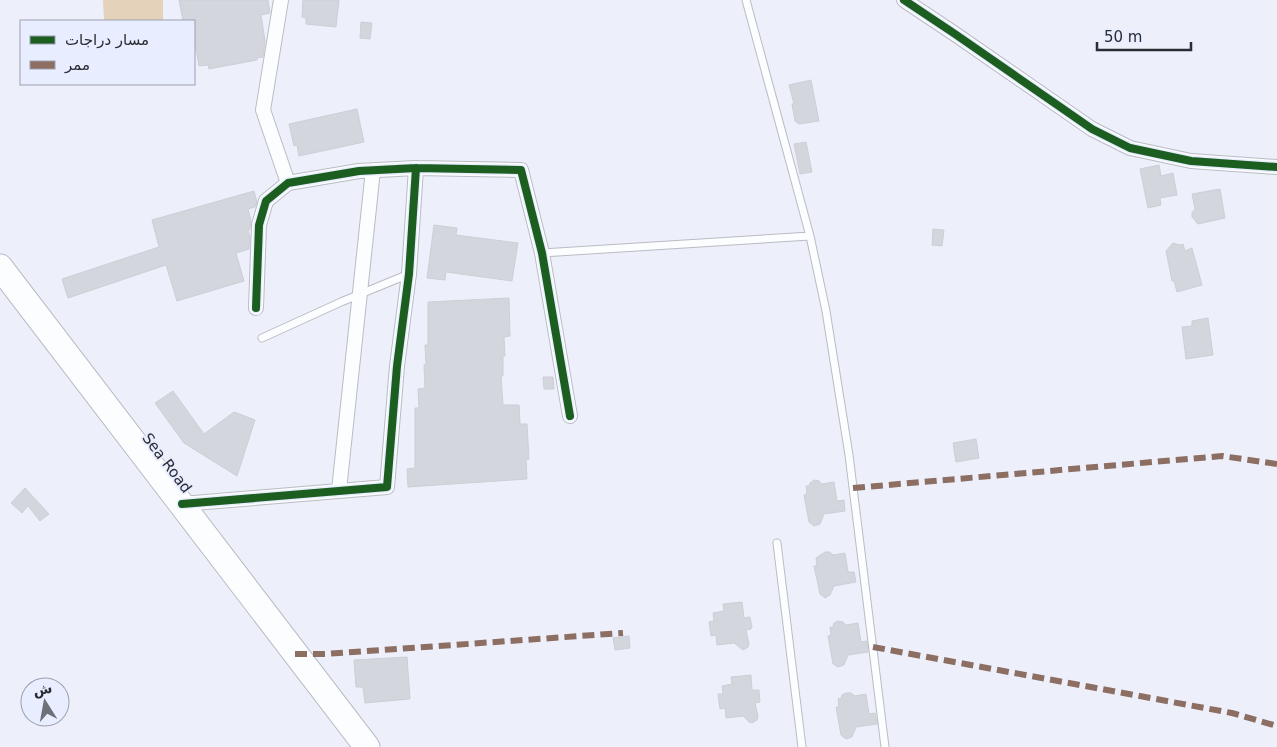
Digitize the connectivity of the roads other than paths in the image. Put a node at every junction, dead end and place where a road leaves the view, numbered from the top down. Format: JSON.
{"nodes":[{"id":1,"x":281,"y":0,"type":"edge"},
{"id":2,"x":746,"y":0,"type":"edge"},
{"id":3,"x":904,"y":0,"type":"edge"},
{"id":4,"x":1277,"y":167,"type":"edge"},
{"id":5,"x":416,"y":168,"type":"junction"},
{"id":6,"x":373,"y":170,"type":"junction"},
{"id":7,"x":288,"y":183,"type":"junction"},
{"id":8,"x":810,"y":236,"type":"junction"},
{"id":9,"x":542,"y":253,"type":"junction"},
{"id":10,"x":0,"y":267,"type":"edge"},
{"id":11,"x":409,"y":274,"type":"junction"},
{"id":12,"x":359,"y":295,"type":"junction"},
{"id":13,"x":256,"y":308,"type":"dead end"},
{"id":14,"x":262,"y":338,"type":"dead end"},
{"id":15,"x":570,"y":416,"type":"dead end"},
{"id":16,"x":339,"y":490,"type":"junction"},
{"id":17,"x":182,"y":504,"type":"junction"},
{"id":18,"x":777,"y":542,"type":"dead end"},
{"id":19,"x":367,"y":747,"type":"edge"},
{"id":20,"x":802,"y":747,"type":"edge"},
{"id":21,"x":885,"y":747,"type":"edge"}],
"edges":[{"from":1,"to":7,"type":"street"},
{"from":2,"to":8,"type":"lane"},
{"from":3,"to":4,"type":"street"},
{"from":5,"to":6,"type":"street"},
{"from":5,"to":9,"type":"street"},
{"from":5,"to":11,"type":"street"},
{"from":6,"to":7,"type":"street"},
{"from":6,"to":12,"type":"street"},
{"from":7,"to":13,"type":"street"},
{"from":8,"to":9,"type":"lane"},
{"from":8,"to":21,"type":"lane"},
{"from":9,"to":15,"type":"street"},
{"from":10,"to":17,"type":"highway","name":"Sea Road"},
{"from":11,"to":12,"type":"lane"},
{"from":11,"to":16,"type":"street"},
{"from":12,"to":14,"type":"lane"},
{"from":12,"to":16,"type":"street"},
{"from":16,"to":17,"type":"street"},
{"from":17,"to":19,"type":"highway","name":"Sea Road"},
{"from":18,"to":20,"type":"lane"}]}
